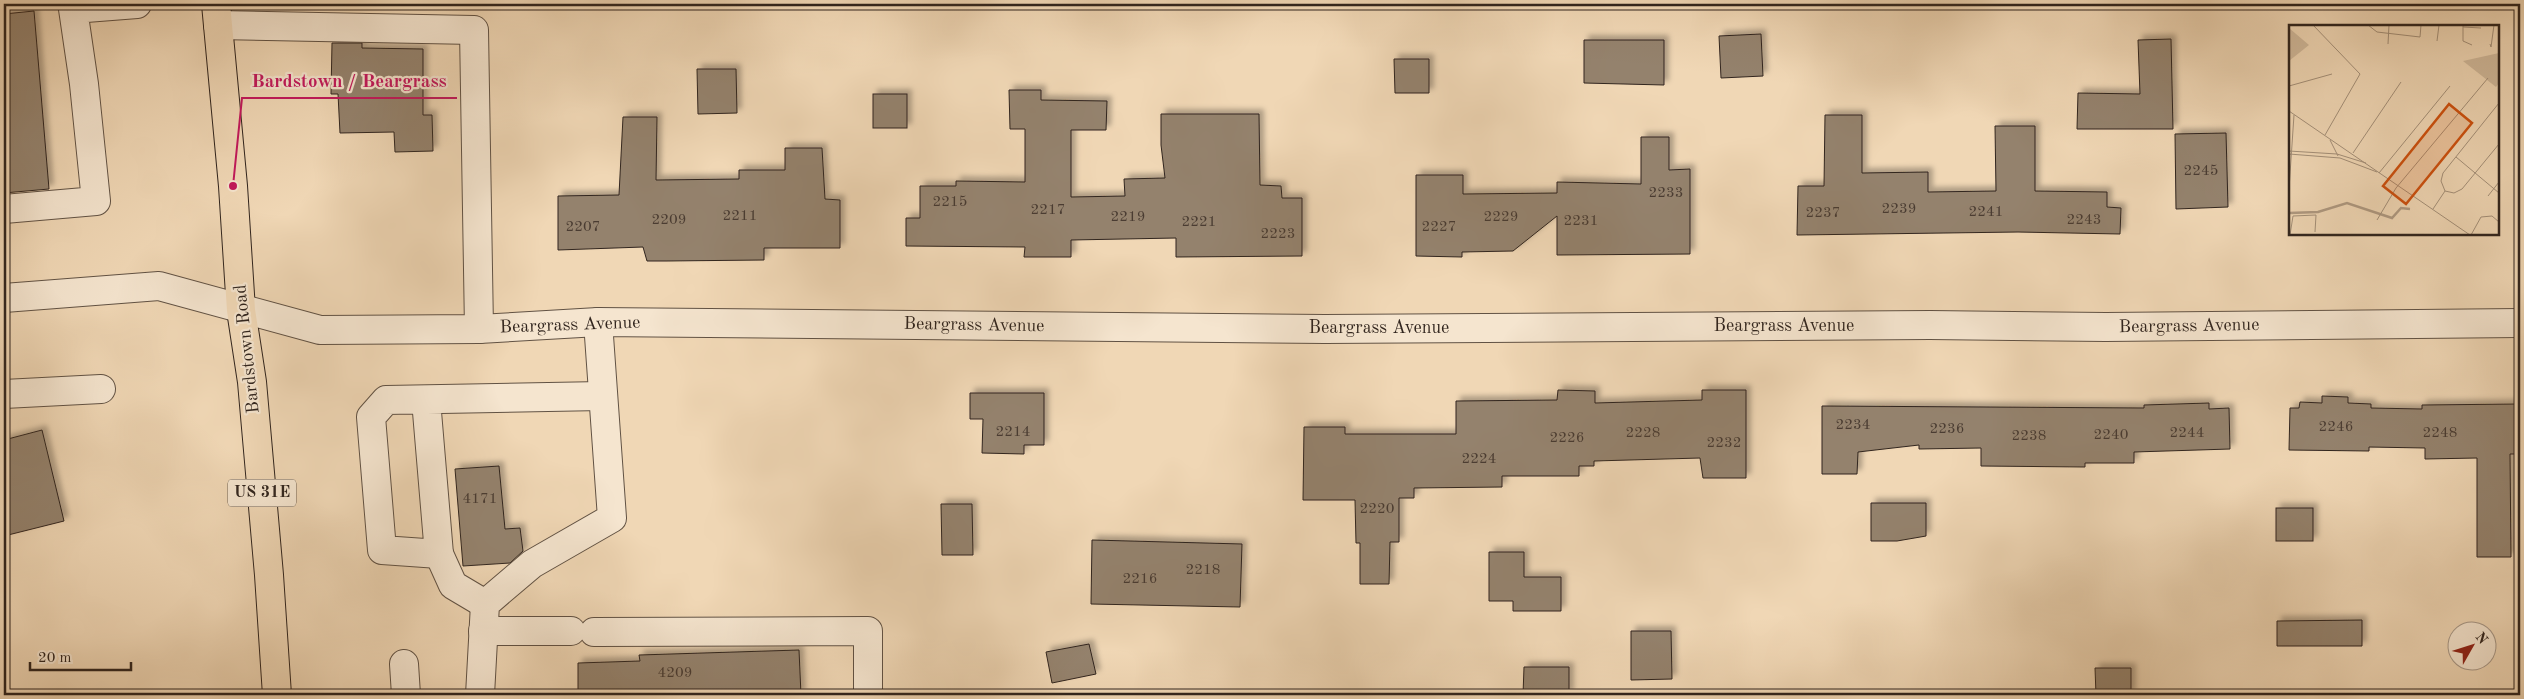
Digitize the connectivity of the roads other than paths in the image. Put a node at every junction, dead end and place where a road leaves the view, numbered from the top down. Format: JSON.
{"nodes":[{"id":1,"x":137,"y":4,"type":"edge"},
{"id":2,"x":72,"y":7,"type":"edge"},
{"id":3,"x":217,"y":14,"type":"edge"},
{"id":4,"x":4,"y":210,"type":"edge"},
{"id":5,"x":4,"y":298,"type":"edge"},
{"id":6,"x":241,"y":310,"type":"junction"},
{"id":7,"x":598,"y":322,"type":"junction"},
{"id":8,"x":2520,"y":323,"type":"edge"},
{"id":9,"x":479,"y":329,"type":"junction"},
{"id":10,"x":101,"y":389,"type":"dead end"},
{"id":11,"x":4,"y":394,"type":"edge"},
{"id":12,"x":602,"y":396,"type":"junction"},
{"id":13,"x":426,"y":400,"type":"junction"},
{"id":14,"x":439,"y":554,"type":"junction"},
{"id":15,"x":485,"y":604,"type":"junction"},
{"id":16,"x":483,"y":631,"type":"junction"},
{"id":17,"x":404,"y":664,"type":"dead end"},
{"id":18,"x":277,"y":695,"type":"edge"},
{"id":19,"x":406,"y":695,"type":"edge"},
{"id":20,"x":480,"y":695,"type":"edge"},
{"id":21,"x":868,"y":695,"type":"edge"}],
"edges":[{"from":1,"to":2,"type":"street"},
{"from":2,"to":4,"type":"street"},
{"from":3,"to":6,"type":"main road","name":"Bardstown Road","number":"US 31E"},
{"from":3,"to":9,"type":"street"},
{"from":5,"to":6,"type":"street","name":"Beargrass Avenue"},
{"from":6,"to":9,"type":"street","name":"Beargrass Avenue"},
{"from":6,"to":18,"type":"main road","name":"Bardstown Road","number":"US 31E"},
{"from":7,"to":8,"type":"street","name":"Beargrass Avenue"},
{"from":7,"to":9,"type":"street","name":"Beargrass Avenue"},
{"from":7,"to":12,"type":"street"},
{"from":10,"to":11,"type":"street"},
{"from":12,"to":13,"type":"street"},
{"from":12,"to":15,"type":"street"},
{"from":13,"to":14,"type":"street"},
{"from":13,"to":14,"type":"street"},
{"from":14,"to":15,"type":"street"},
{"from":15,"to":16,"type":"street"},
{"from":16,"to":20,"type":"street"},
{"from":16,"to":21,"type":"street"},
{"from":17,"to":19,"type":"street"}]}
